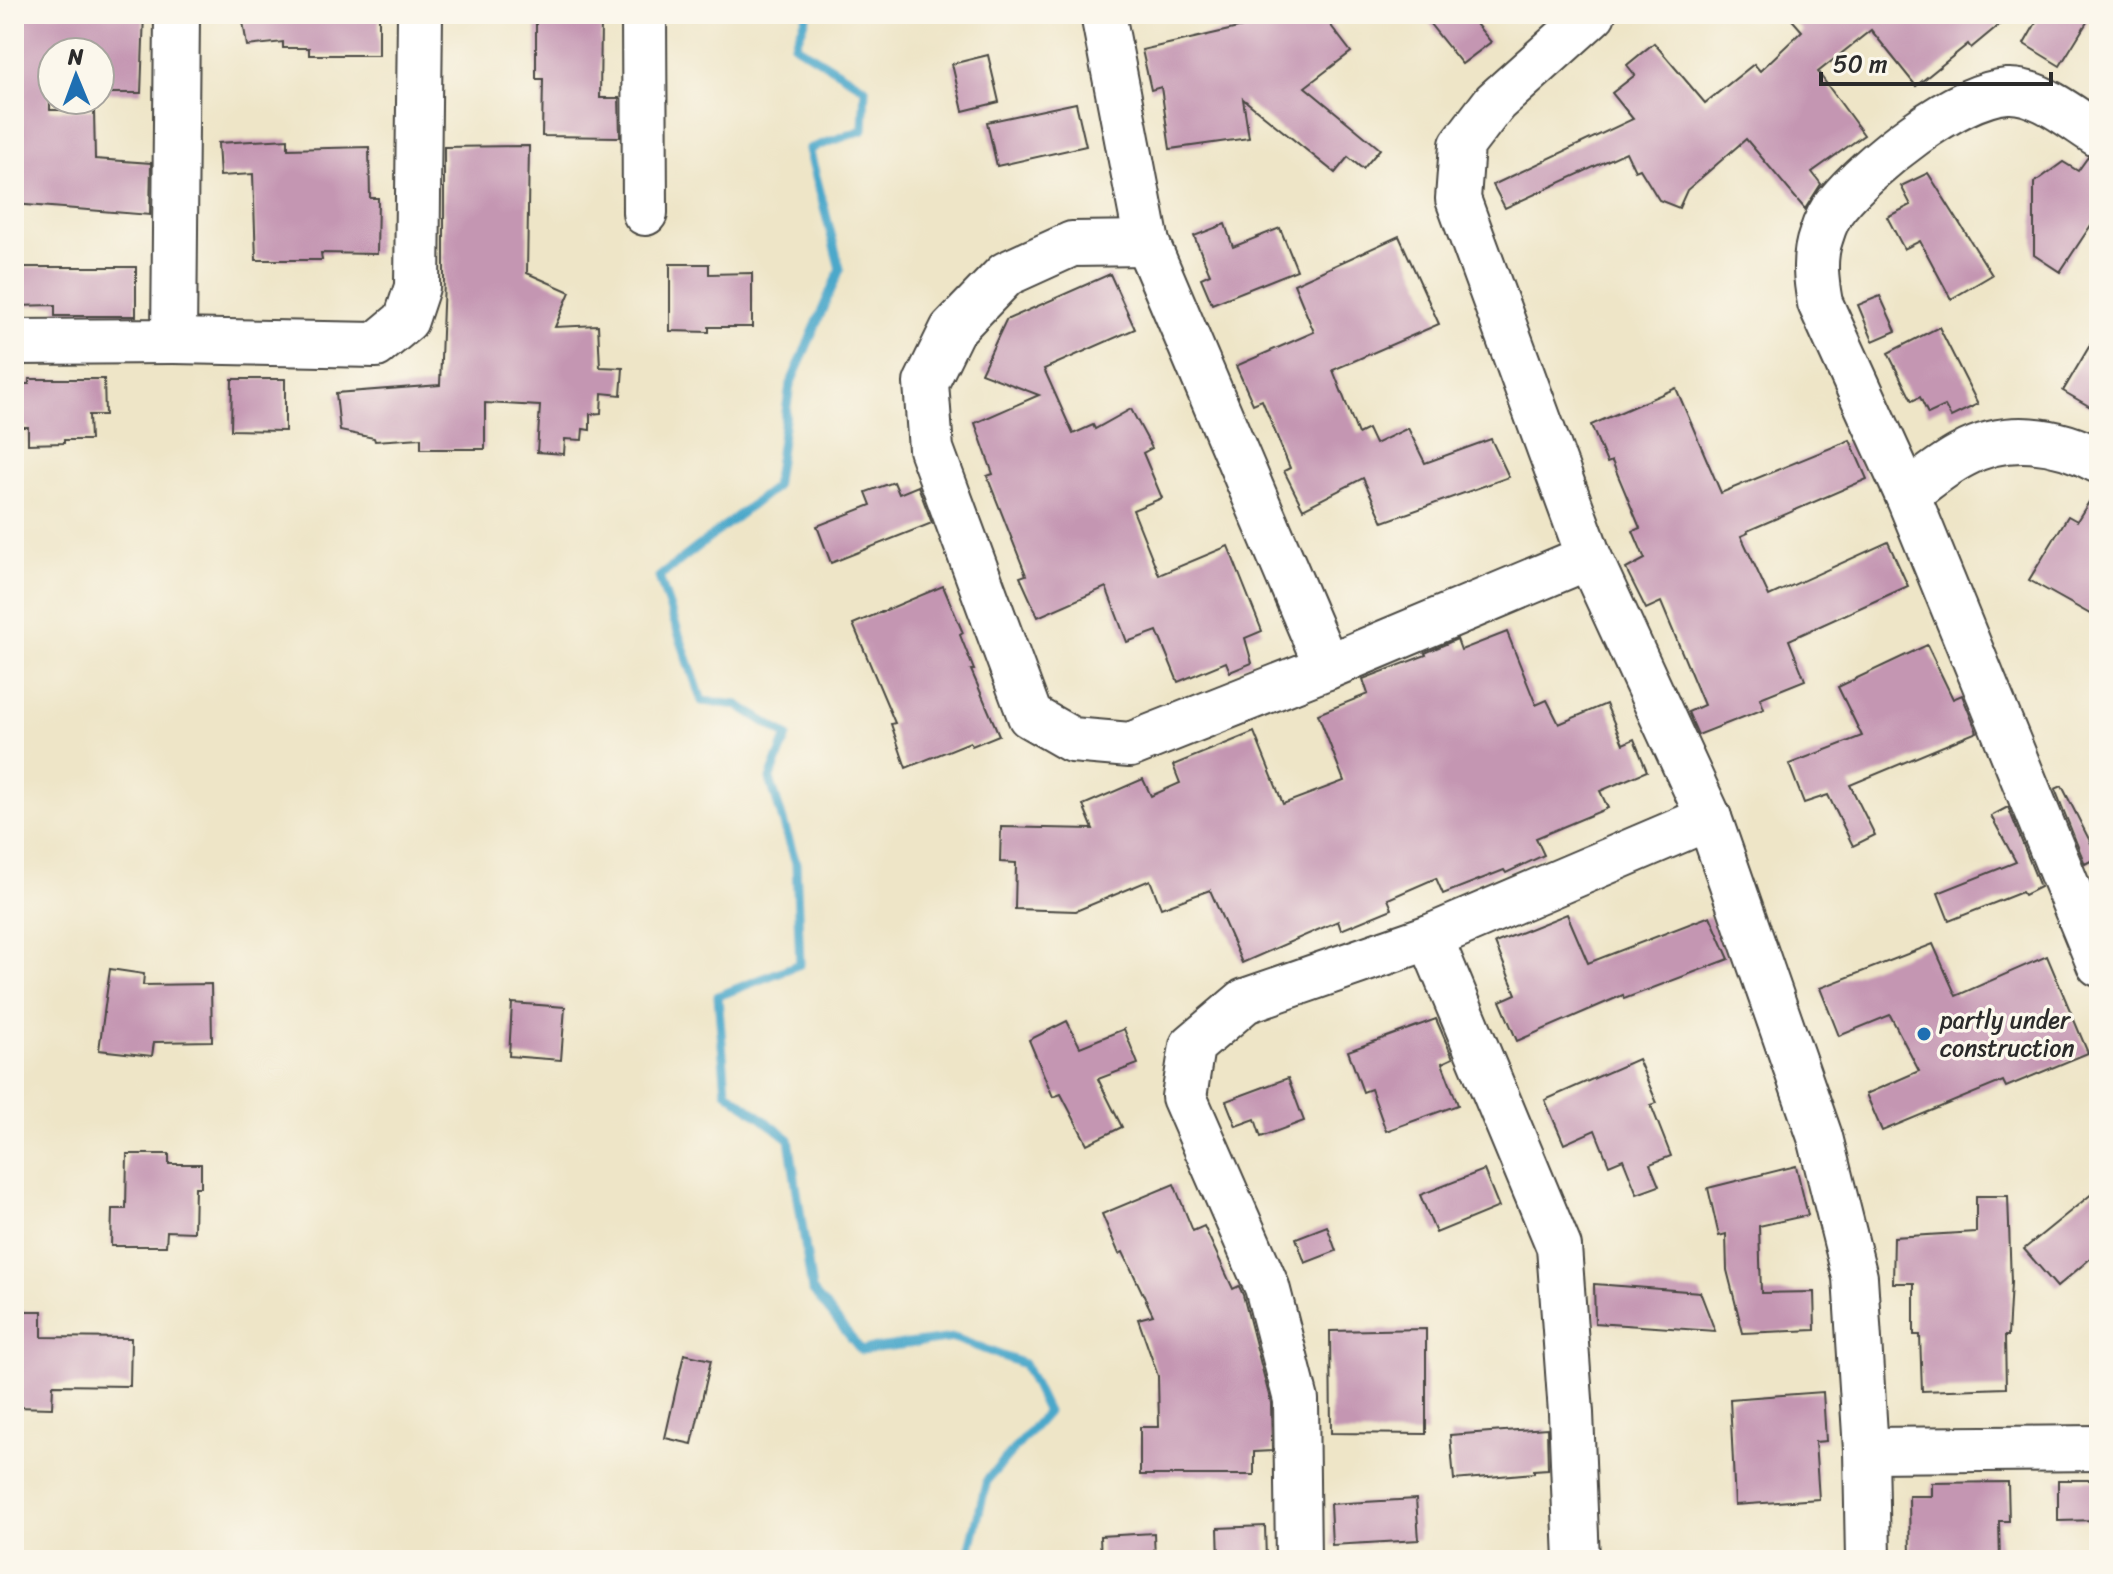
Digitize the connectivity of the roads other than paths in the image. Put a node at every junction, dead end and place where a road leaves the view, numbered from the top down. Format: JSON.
{"nodes":[{"id":1,"x":177,"y":14,"type":"edge"},
{"id":2,"x":420,"y":14,"type":"edge"},
{"id":3,"x":644,"y":14,"type":"edge"},
{"id":4,"x":1103,"y":14,"type":"edge"},
{"id":5,"x":1593,"y":14,"type":"edge"},
{"id":6,"x":2099,"y":135,"type":"edge"},
{"id":7,"x":645,"y":213,"type":"dead end"},
{"id":8,"x":1147,"y":243,"type":"junction"},
{"id":9,"x":174,"y":341,"type":"junction"},
{"id":10,"x":14,"y":342,"type":"edge"},
{"id":11,"x":2099,"y":461,"type":"edge"},
{"id":12,"x":1907,"y":494,"type":"junction"},
{"id":13,"x":1589,"y":557,"type":"junction"},
{"id":14,"x":1327,"y":667,"type":"junction"},
{"id":15,"x":1709,"y":818,"type":"junction"},
{"id":16,"x":1430,"y":937,"type":"junction"},
{"id":17,"x":2095,"y":940,"type":"edge"},
{"id":18,"x":2099,"y":1448,"type":"edge"},
{"id":19,"x":1866,"y":1450,"type":"junction"},
{"id":20,"x":1298,"y":1560,"type":"edge"},
{"id":21,"x":1577,"y":1560,"type":"edge"},
{"id":22,"x":1868,"y":1560,"type":"edge"}],
"edges":[{"from":1,"to":9,"type":"street"},
{"from":2,"to":9,"type":"street"},
{"from":3,"to":7,"type":"street"},
{"from":4,"to":8,"type":"street"},
{"from":5,"to":13,"type":"street"},
{"from":6,"to":12,"type":"street"},
{"from":8,"to":14,"type":"street"},
{"from":8,"to":14,"type":"street"},
{"from":9,"to":10,"type":"street"},
{"from":11,"to":12,"type":"street"},
{"from":12,"to":17,"type":"street"},
{"from":13,"to":14,"type":"street"},
{"from":13,"to":15,"type":"street"},
{"from":15,"to":16,"type":"street"},
{"from":15,"to":19,"type":"street"},
{"from":16,"to":20,"type":"street"},
{"from":16,"to":21,"type":"street"},
{"from":18,"to":19,"type":"street"},
{"from":19,"to":22,"type":"street"}]}
